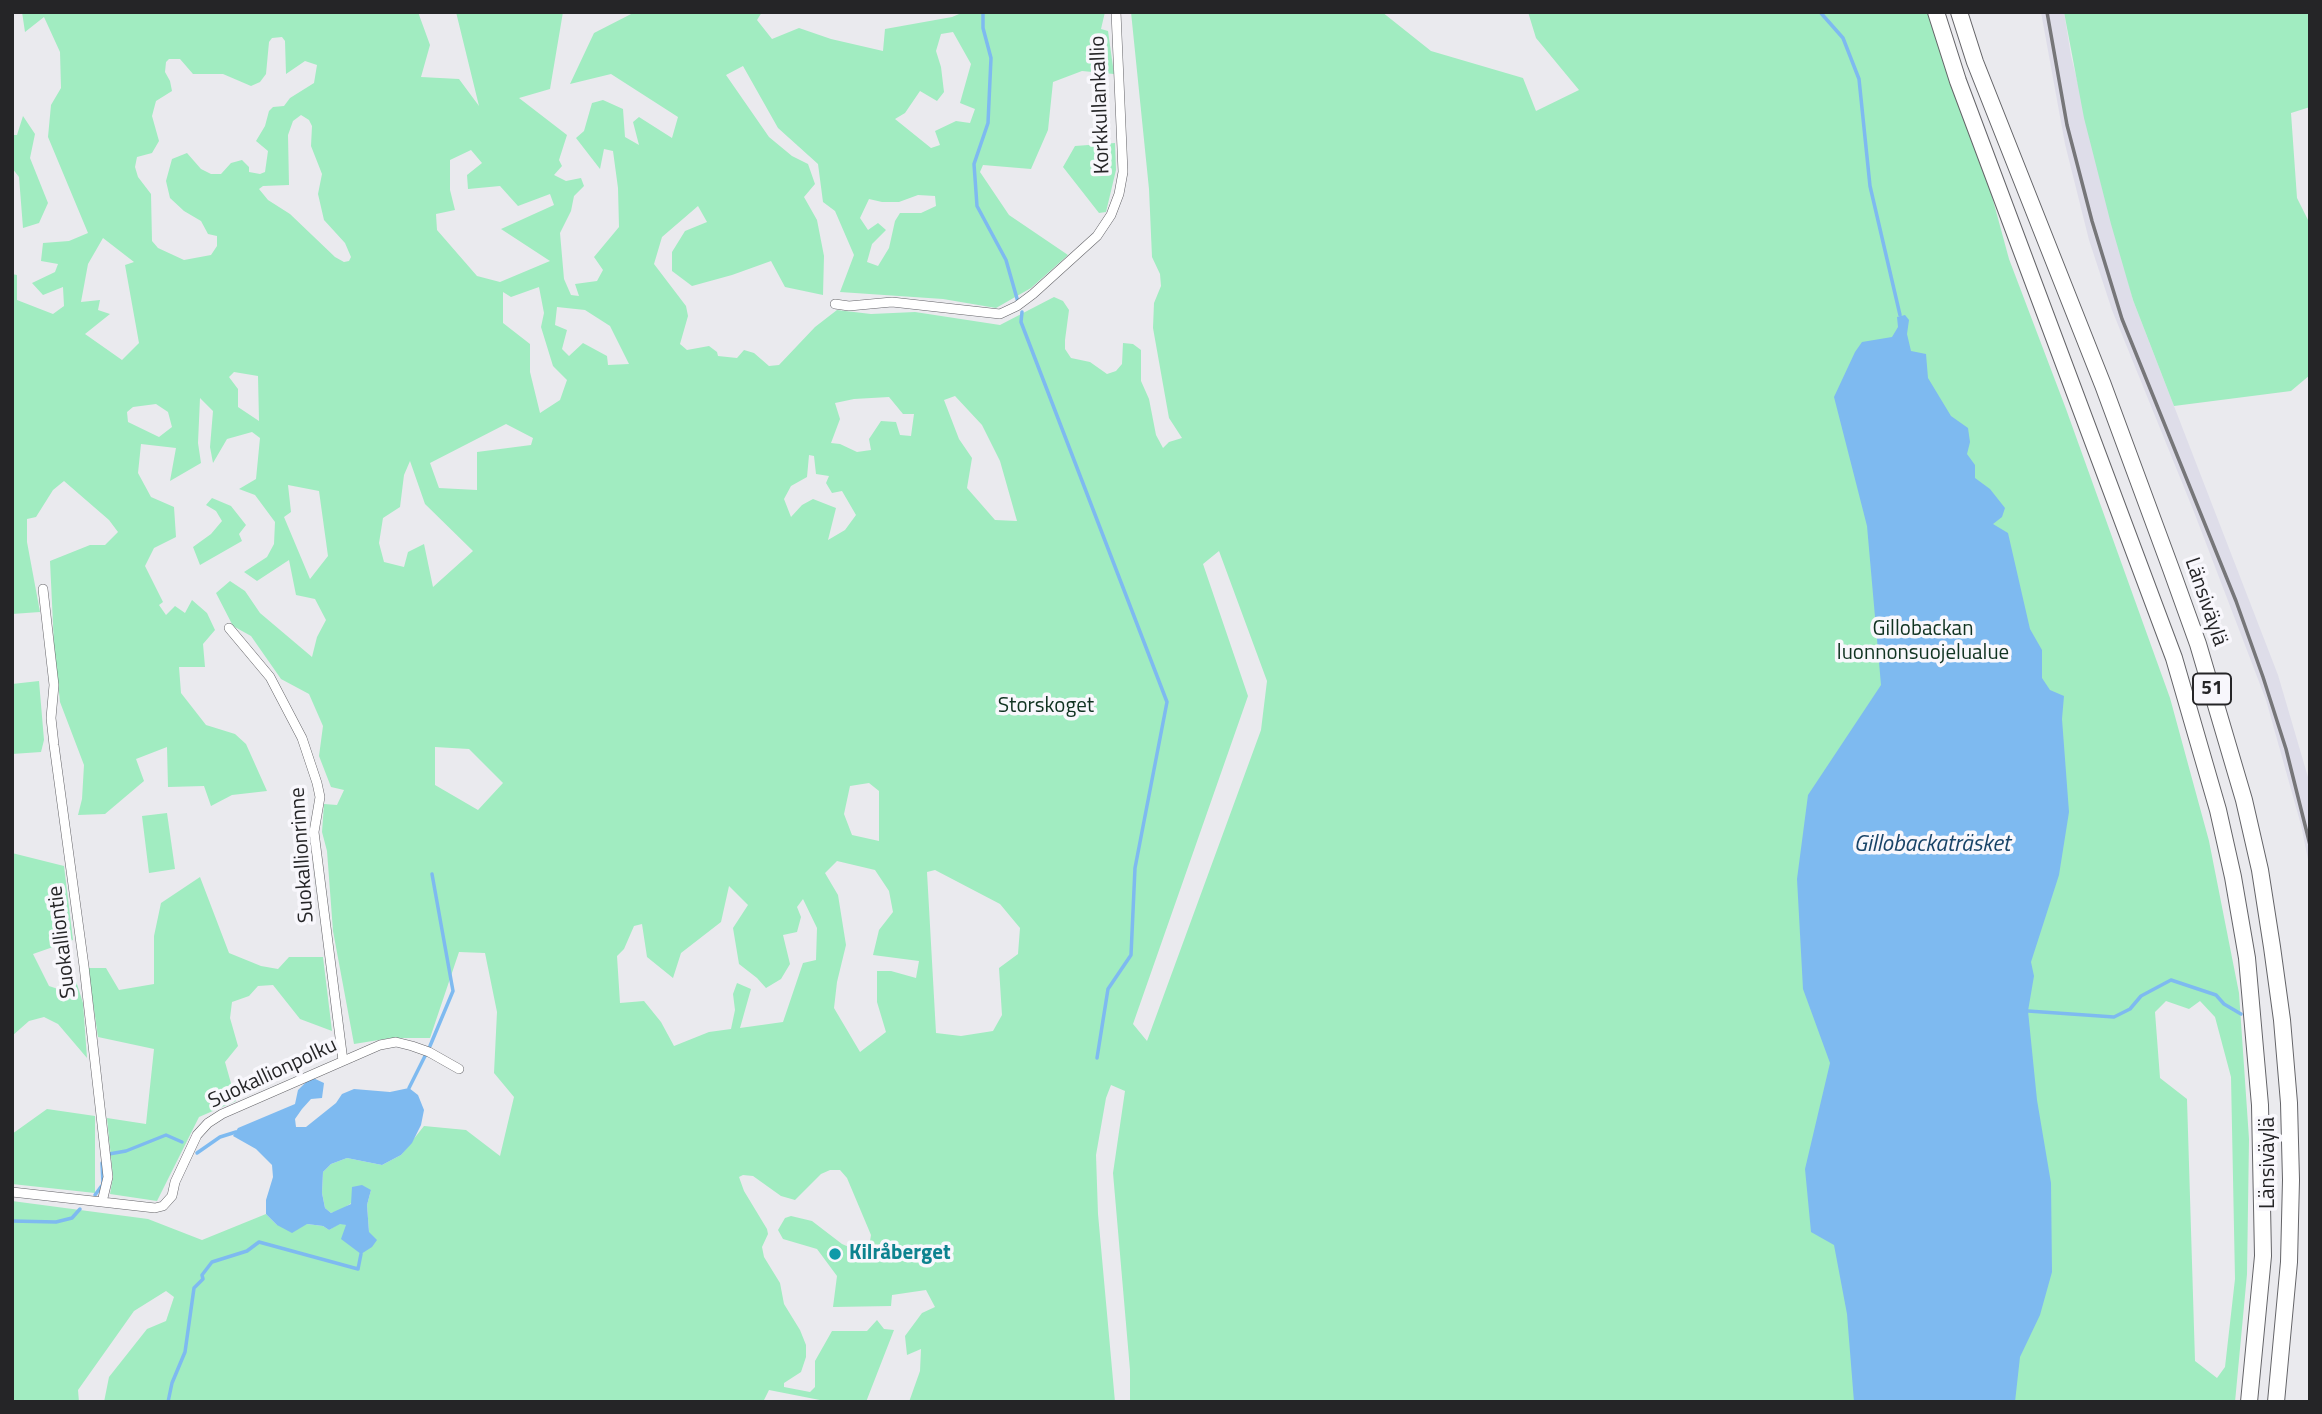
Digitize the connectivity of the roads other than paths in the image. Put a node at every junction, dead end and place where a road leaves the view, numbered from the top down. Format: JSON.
{"nodes":[{"id":1,"x":1115,"y":12,"type":"edge"},
{"id":2,"x":1936,"y":12,"type":"edge"},
{"id":3,"x":1959,"y":12,"type":"edge"},
{"id":4,"x":835,"y":304,"type":"dead end"},
{"id":5,"x":43,"y":589,"type":"dead end"},
{"id":6,"x":229,"y":628,"type":"dead end"},
{"id":7,"x":343,"y":1061,"type":"junction"},
{"id":8,"x":459,"y":1069,"type":"dead end"},
{"id":9,"x":12,"y":1192,"type":"edge"},
{"id":10,"x":102,"y":1202,"type":"junction"},
{"id":11,"x":2249,"y":1402,"type":"edge"},
{"id":12,"x":2276,"y":1402,"type":"edge"}],
"edges":[{"from":1,"to":4,"type":"street","name":"Korkkullankallio"},
{"from":2,"to":11,"type":"highway","name":"Länsiväylä","number":"51"},
{"from":3,"to":12,"type":"highway","name":"Länsiväylä","number":"51"},
{"from":5,"to":10,"type":"street","name":"Suokalliontie"},
{"from":6,"to":7,"type":"street","name":"Suokallionrinne"},
{"from":7,"to":8,"type":"street","name":"Suokallionpolku"},
{"from":7,"to":10,"type":"street","name":"Suokallionpolku"},
{"from":9,"to":10,"type":"street"}]}
